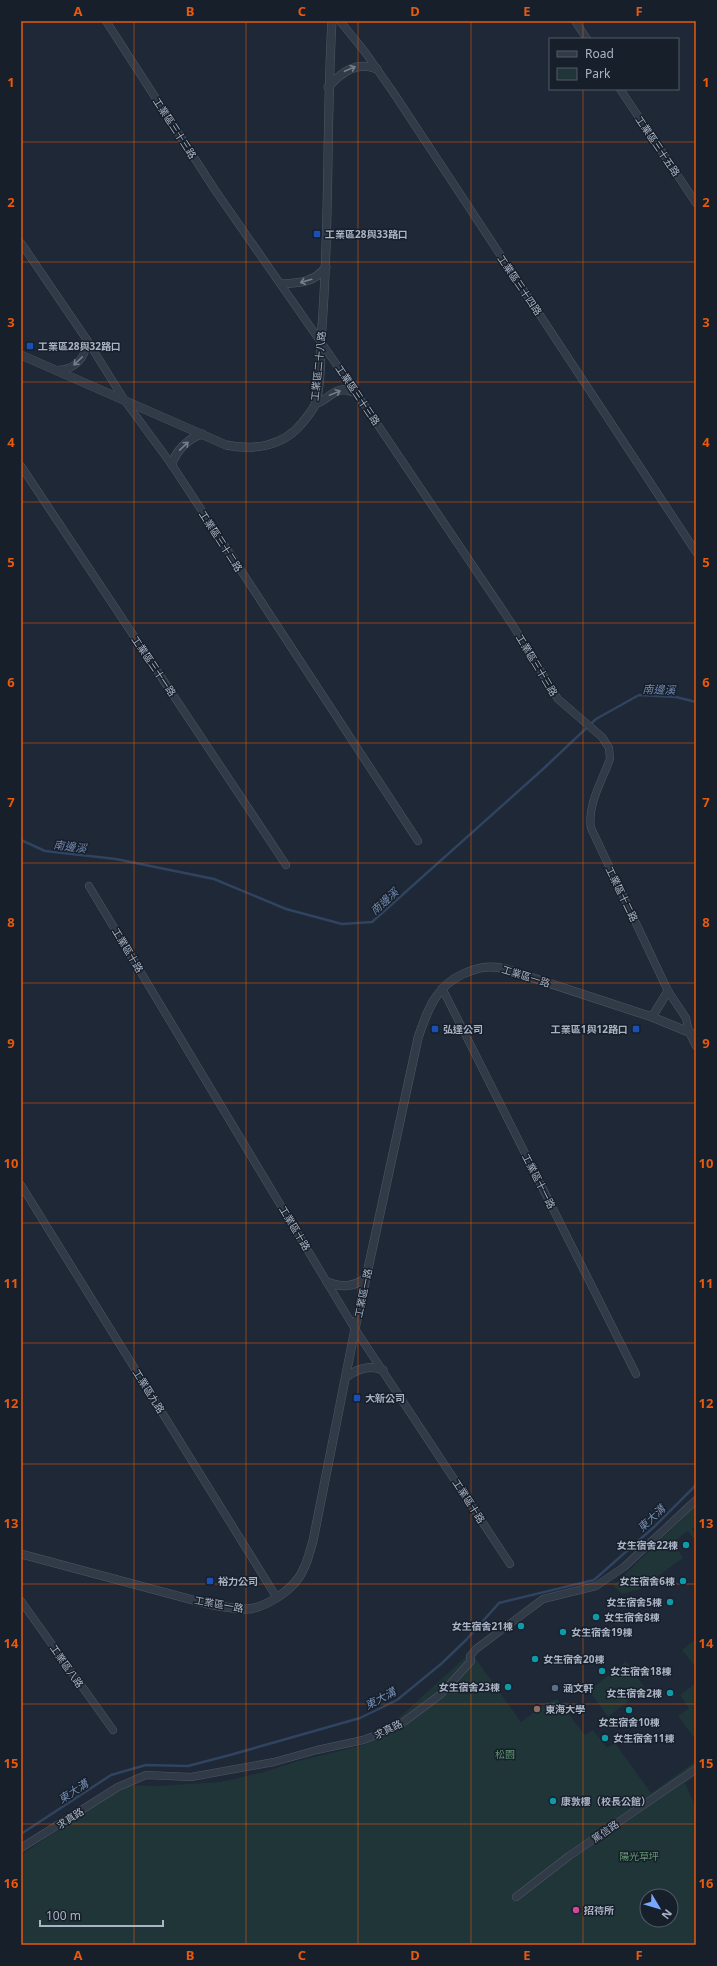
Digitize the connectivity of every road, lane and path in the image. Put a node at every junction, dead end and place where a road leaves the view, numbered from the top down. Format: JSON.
{"nodes":[{"id":1,"x":106,"y":21,"type":"edge"},
{"id":2,"x":332,"y":21,"type":"edge"},
{"id":3,"x":340,"y":21,"type":"edge"},
{"id":4,"x":575,"y":21,"type":"edge"},
{"id":5,"x":586,"y":38,"type":"edge"},
{"id":6,"x":377,"y":69,"type":"junction"},
{"id":7,"x":328,"y":87,"type":"junction"},
{"id":8,"x":621,"y":90,"type":"edge"},
{"id":9,"x":696,"y":203,"type":"edge"},
{"id":10,"x":21,"y":243,"type":"edge"},
{"id":11,"x":326,"y":267,"type":"junction"},
{"id":12,"x":282,"y":284,"type":"junction"},
{"id":13,"x":87,"y":340,"type":"junction"},
{"id":14,"x":320,"y":341,"type":"junction"},
{"id":15,"x":21,"y":355,"type":"edge"},
{"id":16,"x":57,"y":370,"type":"junction"},
{"id":17,"x":357,"y":394,"type":"junction"},
{"id":18,"x":125,"y":401,"type":"junction"},
{"id":19,"x":315,"y":404,"type":"junction"},
{"id":20,"x":202,"y":434,"type":"junction"},
{"id":21,"x":172,"y":465,"type":"junction"},
{"id":22,"x":21,"y":466,"type":"edge"},
{"id":23,"x":696,"y":552,"type":"edge"},
{"id":24,"x":602,"y":737,"type":"joint"},
{"id":25,"x":418,"y":841,"type":"dead end"},
{"id":26,"x":286,"y":866,"type":"dead end"},
{"id":27,"x":90,"y":886,"type":"dead end"},
{"id":28,"x":442,"y":988,"type":"junction"},
{"id":29,"x":668,"y":991,"type":"junction"},
{"id":30,"x":652,"y":1017,"type":"junction"},
{"id":31,"x":692,"y":1033,"type":"edge"},
{"id":32,"x":696,"y":1046,"type":"edge"},
{"id":33,"x":21,"y":1185,"type":"edge"},
{"id":34,"x":366,"y":1278,"type":"junction"},
{"id":35,"x":327,"y":1282,"type":"junction"},
{"id":36,"x":355,"y":1329,"type":"junction"},
{"id":37,"x":383,"y":1370,"type":"junction"},
{"id":38,"x":636,"y":1374,"type":"dead end"},
{"id":39,"x":346,"y":1377,"type":"junction"},
{"id":40,"x":696,"y":1500,"type":"edge"},
{"id":41,"x":21,"y":1554,"type":"edge"},
{"id":42,"x":30,"y":1557,"type":"junction"},
{"id":43,"x":21,"y":1563,"type":"edge"},
{"id":44,"x":510,"y":1564,"type":"dead end"},
{"id":45,"x":278,"y":1598,"type":"junction"},
{"id":46,"x":21,"y":1601,"type":"edge"},
{"id":47,"x":113,"y":1730,"type":"dead end"},
{"id":48,"x":696,"y":1769,"type":"edge"},
{"id":49,"x":21,"y":1848,"type":"edge"},
{"id":50,"x":516,"y":1897,"type":"dead end"}],
"edges":[{"from":1,"to":12,"type":"street","name":"工業區三十三路"},
{"from":2,"to":7,"type":"street","name":"工業區二十八路"},
{"from":3,"to":6,"type":"street","name":"工業區三十四路"},
{"from":4,"to":5,"type":"street"},
{"from":7,"to":6,"type":"street","one_way":true},
{"from":6,"to":23,"type":"street","name":"工業區三十四路"},
{"from":7,"to":11,"type":"street","name":"工業區二十八路"},
{"from":8,"to":9,"type":"street","name":"工業區三十五路"},
{"from":10,"to":13,"type":"street","name":"工業區三十二路"},
{"from":11,"to":12,"type":"street","one_way":true},
{"from":11,"to":14,"type":"street","name":"工業區二十八路"},
{"from":12,"to":14,"type":"street","name":"工業區三十三路"},
{"from":13,"to":16,"type":"street","one_way":true},
{"from":13,"to":18,"type":"street","name":"工業區三十二路"},
{"from":14,"to":17,"type":"street","name":"工業區三十三路"},
{"from":14,"to":19,"type":"street","name":"工業區二十八路"},
{"from":15,"to":16,"type":"street","name":"工業區二十八路"},
{"from":16,"to":18,"type":"street","name":"工業區二十八路"},
{"from":19,"to":17,"type":"street","one_way":true},
{"from":17,"to":24,"type":"street","name":"工業區三十三路"},
{"from":18,"to":20,"type":"street","name":"工業區二十八路"},
{"from":18,"to":21,"type":"street","name":"工業區三十二路"},
{"from":19,"to":20,"type":"street","name":"工業區二十八路"},
{"from":21,"to":20,"type":"street","one_way":true},
{"from":21,"to":25,"type":"street","name":"工業區三十二路"},
{"from":22,"to":26,"type":"street","name":"工業區三十一路"},
{"from":24,"to":29,"type":"street","name":"工業區十二路"},
{"from":27,"to":35,"type":"street","name":"工業區十路"},
{"from":28,"to":30,"type":"street","name":"工業區一路"},
{"from":28,"to":34,"type":"street","name":"工業區一路"},
{"from":28,"to":38,"type":"street","name":"工業區十一路"},
{"from":29,"to":30,"type":"street"},
{"from":29,"to":31,"type":"street","name":"工業區十二路"},
{"from":30,"to":31,"type":"street","name":"工業區一路"},
{"from":31,"to":32,"type":"street","name":"工業區十二路"},
{"from":33,"to":45,"type":"street","name":"工業區九路"},
{"from":34,"to":35,"type":"street"},
{"from":34,"to":36,"type":"street","name":"工業區一路"},
{"from":35,"to":36,"type":"street","name":"工業區十路"},
{"from":36,"to":37,"type":"street","name":"工業區十路"},
{"from":36,"to":39,"type":"street","name":"工業區一路"},
{"from":37,"to":39,"type":"street"},
{"from":37,"to":44,"type":"street","name":"工業區十路"},
{"from":39,"to":45,"type":"street","name":"工業區一路"},
{"from":40,"to":49,"type":"street","name":"求真路"},
{"from":41,"to":42,"type":"street","name":"工業區一路"},
{"from":42,"to":43,"type":"street"},
{"from":42,"to":45,"type":"street","name":"工業區一路"},
{"from":46,"to":47,"type":"street","name":"工業區八路"},
{"from":48,"to":50,"type":"street","name":"篤信路"}]}
